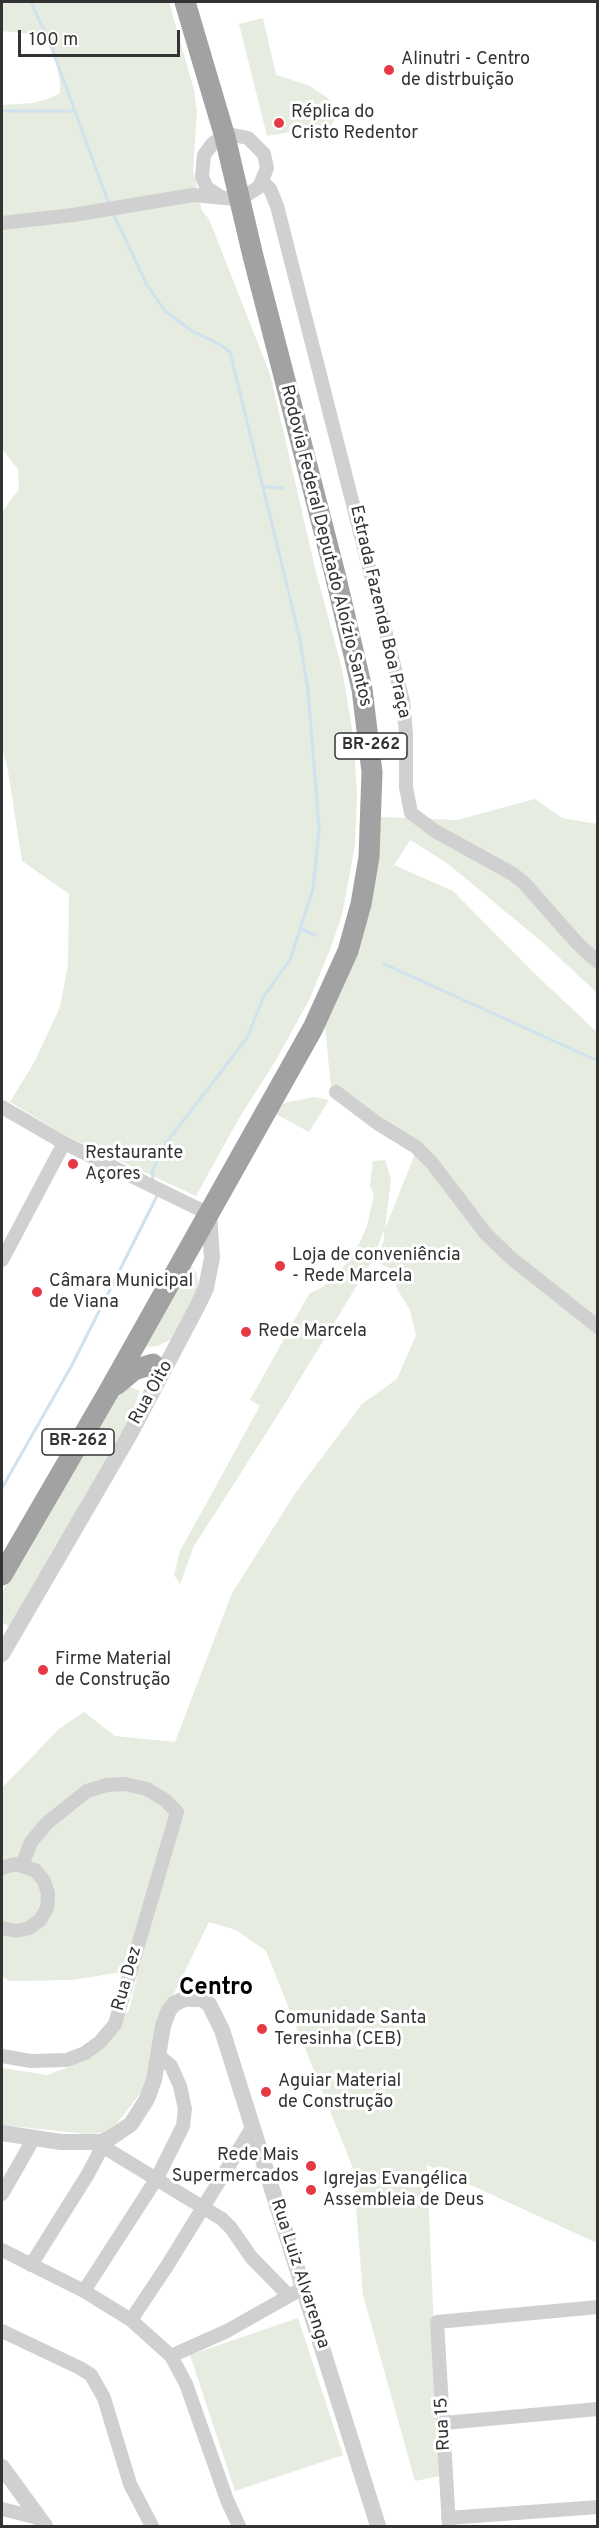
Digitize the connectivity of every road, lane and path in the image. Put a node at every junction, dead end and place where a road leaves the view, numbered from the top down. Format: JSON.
{"nodes":[{"id":1,"x":185,"y":2,"type":"edge"},
{"id":2,"x":225,"y":136,"type":"junction"},
{"id":3,"x":263,"y":182,"type":"junction"},
{"id":4,"x":205,"y":185,"type":"junction"},
{"id":5,"x":194,"y":195,"type":"junction"},
{"id":6,"x":231,"y":198,"type":"junction"},
{"id":7,"x":2,"y":223,"type":"edge"},
{"id":8,"x":597,"y":962,"type":"edge"},
{"id":9,"x":336,"y":1092,"type":"dead end"},
{"id":10,"x":2,"y":1107,"type":"edge"},
{"id":11,"x":64,"y":1143,"type":"junction"},
{"id":12,"x":209,"y":1214,"type":"junction"},
{"id":13,"x":2,"y":1260,"type":"edge"},
{"id":14,"x":597,"y":1327,"type":"edge"},
{"id":15,"x":134,"y":1346,"type":"junction"},
{"id":16,"x":161,"y":1364,"type":"junction"},
{"id":17,"x":109,"y":1391,"type":"junction"},
{"id":18,"x":2,"y":1575,"type":"edge"},
{"id":19,"x":2,"y":1654,"type":"edge"},
{"id":20,"x":22,"y":1865,"type":"junction"},
{"id":21,"x":2,"y":1868,"type":"edge"},
{"id":22,"x":2,"y":1928,"type":"edge"},
{"id":23,"x":2,"y":2056,"type":"edge"},
{"id":24,"x":159,"y":2056,"type":"junction"},
{"id":25,"x":252,"y":2128,"type":"junction"},
{"id":26,"x":2,"y":2133,"type":"edge"},
{"id":27,"x":34,"y":2138,"type":"junction"},
{"id":28,"x":81,"y":2142,"type":"junction"},
{"id":29,"x":102,"y":2144,"type":"junction"},
{"id":30,"x":88,"y":2174,"type":"junction"},
{"id":31,"x":157,"y":2178,"type":"junction"},
{"id":32,"x":2,"y":2194,"type":"edge"},
{"id":33,"x":202,"y":2207,"type":"junction"},
{"id":34,"x":2,"y":2250,"type":"edge"},
{"id":35,"x":31,"y":2265,"type":"junction"},
{"id":36,"x":84,"y":2292,"type":"junction"},
{"id":37,"x":296,"y":2292,"type":"junction"},
{"id":38,"x":597,"y":2307,"type":"edge"},
{"id":39,"x":131,"y":2320,"type":"junction"},
{"id":40,"x":2,"y":2331,"type":"edge"},
{"id":41,"x":171,"y":2356,"type":"junction"},
{"id":42,"x":597,"y":2409,"type":"edge"},
{"id":43,"x":444,"y":2423,"type":"junction"},
{"id":44,"x":2,"y":2467,"type":"edge"},
{"id":45,"x":597,"y":2507,"type":"edge"},
{"id":46,"x":2,"y":2509,"type":"edge"},
{"id":47,"x":41,"y":2522,"type":"edge"},
{"id":48,"x":448,"y":2522,"type":"edge"},
{"id":49,"x":152,"y":2526,"type":"edge"},
{"id":50,"x":239,"y":2526,"type":"edge"},
{"id":51,"x":378,"y":2526,"type":"edge"}],
"edges":[{"from":1,"to":2,"type":"highway","number":"BR-262"},
{"from":2,"to":3,"type":"street"},
{"from":2,"to":4,"type":"street"},
{"from":2,"to":6,"type":"highway","number":"BR-262"},
{"from":3,"to":6,"type":"street"},
{"from":3,"to":8,"type":"street","name":"Estrada Fazenda Boa Praça"},
{"from":4,"to":5,"type":"street"},
{"from":4,"to":6,"type":"street"},
{"from":5,"to":6,"type":"street"},
{"from":5,"to":7,"type":"street"},
{"from":6,"to":12,"type":"highway","name":"Rodovia Federal Deputado Aloízio Santos","number":"BR-262"},
{"from":9,"to":14,"type":"street"},
{"from":10,"to":11,"type":"street"},
{"from":11,"to":12,"type":"street"},
{"from":11,"to":13,"type":"street"},
{"from":12,"to":15,"type":"highway","name":"Rodovia Federal Deputado Aloízio Santos","number":"BR-262"},
{"from":12,"to":16,"type":"street","name":"Rua Oito"},
{"from":15,"to":16,"type":"street"},
{"from":15,"to":17,"type":"highway","name":"Rodovia Federal Deputado Aloízio Santos","number":"BR-262"},
{"from":16,"to":17,"type":"highway"},
{"from":16,"to":19,"type":"street","name":"Rua Oito"},
{"from":17,"to":18,"type":"highway","name":"Rodovia Federal Deputado Aloízio Santos","number":"BR-262"},
{"from":20,"to":21,"type":"street"},
{"from":20,"to":22,"type":"street"},
{"from":20,"to":23,"type":"street","name":"Rua Dez"},
{"from":24,"to":25,"type":"street","name":"Rua Luiz Alvarenga"},
{"from":24,"to":29,"type":"street","name":"Rua Luiz Alvarenga"},
{"from":24,"to":31,"type":"street"},
{"from":25,"to":33,"type":"street"},
{"from":25,"to":37,"type":"street","name":"Rua Luiz Alvarenga"},
{"from":26,"to":27,"type":"street"},
{"from":27,"to":28,"type":"street"},
{"from":27,"to":32,"type":"street"},
{"from":28,"to":29,"type":"street"},
{"from":28,"to":30,"type":"street"},
{"from":29,"to":30,"type":"street"},
{"from":29,"to":31,"type":"street"},
{"from":30,"to":35,"type":"street"},
{"from":31,"to":33,"type":"street"},
{"from":31,"to":36,"type":"street"},
{"from":33,"to":37,"type":"street"},
{"from":33,"to":39,"type":"street"},
{"from":34,"to":35,"type":"street"},
{"from":35,"to":36,"type":"street"},
{"from":36,"to":39,"type":"street"},
{"from":37,"to":41,"type":"street"},
{"from":37,"to":51,"type":"street","name":"Rua Luiz Alvarenga"},
{"from":38,"to":43,"type":"street","name":"Rua 15"},
{"from":39,"to":41,"type":"street"},
{"from":40,"to":49,"type":"street"},
{"from":41,"to":50,"type":"street"},
{"from":42,"to":43,"type":"street"},
{"from":43,"to":48,"type":"street","name":"Rua 15"},
{"from":44,"to":47,"type":"street"},
{"from":45,"to":48,"type":"street"},
{"from":46,"to":47,"type":"street"}]}
